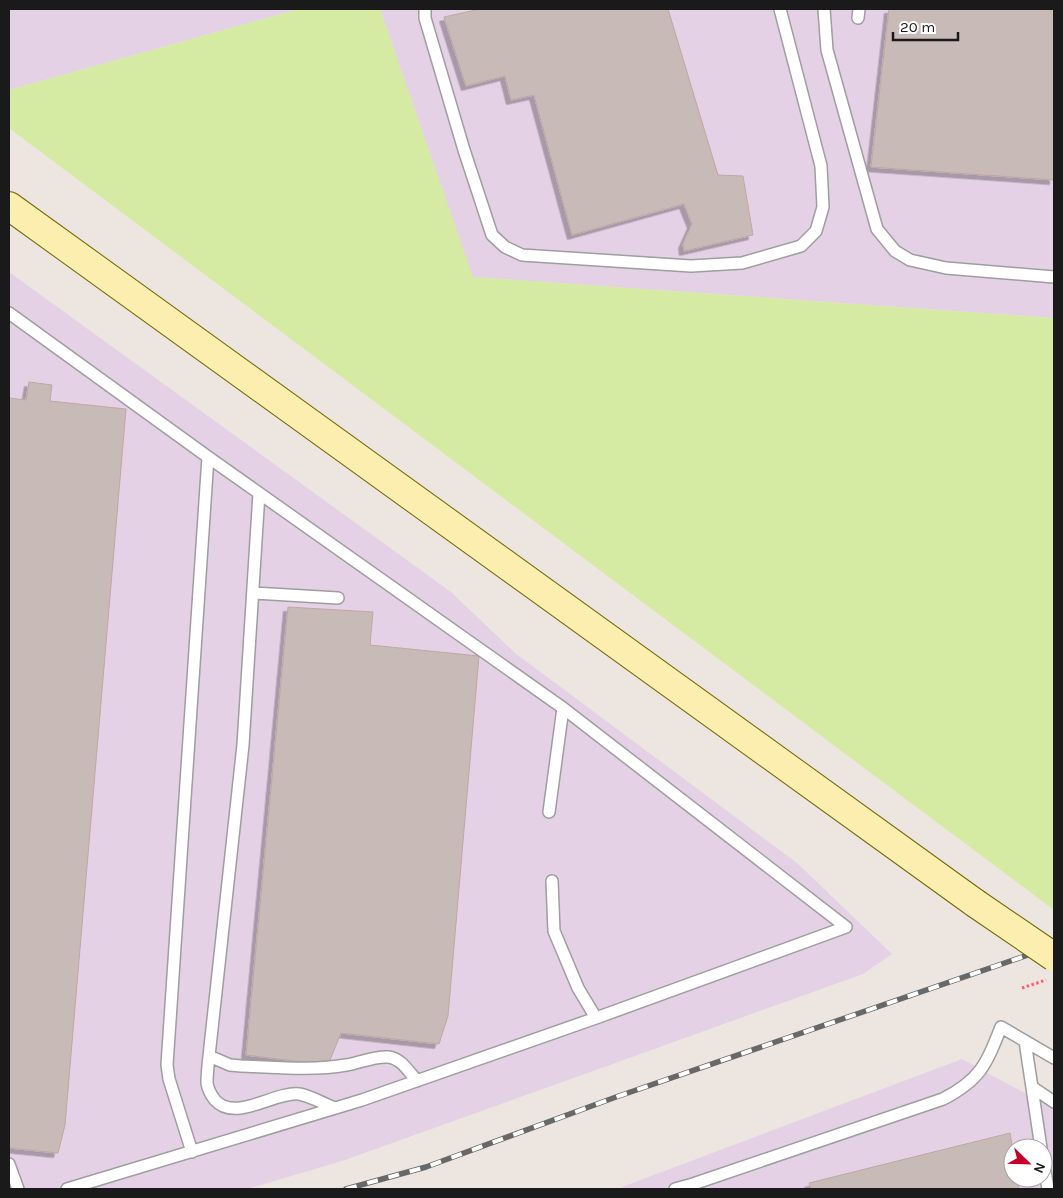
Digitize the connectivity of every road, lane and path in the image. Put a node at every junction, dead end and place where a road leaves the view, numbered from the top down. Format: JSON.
{"nodes":[{"id":1,"x":425,"y":9,"type":"edge"},
{"id":2,"x":780,"y":9,"type":"edge"},
{"id":3,"x":824,"y":9,"type":"edge"},
{"id":4,"x":9,"y":206,"type":"edge"},
{"id":5,"x":1054,"y":277,"type":"edge"},
{"id":6,"x":9,"y":313,"type":"edge"},
{"id":7,"x":208,"y":457,"type":"junction"},
{"id":8,"x":259,"y":493,"type":"junction"},
{"id":9,"x":253,"y":592,"type":"junction"},
{"id":10,"x":338,"y":598,"type":"dead end"},
{"id":11,"x":563,"y":708,"type":"junction"},
{"id":12,"x":549,"y":812,"type":"dead end"},
{"id":13,"x":552,"y":882,"type":"dead end"},
{"id":14,"x":1054,"y":957,"type":"edge"},
{"id":15,"x":1054,"y":977,"type":"edge"},
{"id":16,"x":1022,"y":988,"type":"dead end"},
{"id":17,"x":596,"y":1018,"type":"junction"},
{"id":18,"x":1025,"y":1041,"type":"junction"},
{"id":19,"x":209,"y":1056,"type":"junction"},
{"id":20,"x":1054,"y":1058,"type":"edge"},
{"id":21,"x":417,"y":1081,"type":"junction"},
{"id":22,"x":1032,"y":1087,"type":"junction"},
{"id":23,"x":1054,"y":1102,"type":"edge"},
{"id":24,"x":335,"y":1108,"type":"junction"},
{"id":25,"x":1040,"y":1138,"type":"edge"},
{"id":26,"x":192,"y":1152,"type":"junction"},
{"id":27,"x":9,"y":1164,"type":"edge"},
{"id":28,"x":694,"y":1186,"type":"edge"},
{"id":29,"x":18,"y":1189,"type":"edge"},
{"id":30,"x":67,"y":1189,"type":"edge"},
{"id":31,"x":675,"y":1189,"type":"edge"}],
"edges":[{"from":1,"to":2,"type":"lane"},
{"from":3,"to":5,"type":"lane"},
{"from":4,"to":14,"type":"main road","bridge":true},
{"from":6,"to":7,"type":"lane"},
{"from":7,"to":8,"type":"lane"},
{"from":7,"to":26,"type":"lane"},
{"from":8,"to":9,"type":"lane"},
{"from":8,"to":11,"type":"lane"},
{"from":9,"to":10,"type":"lane"},
{"from":9,"to":19,"type":"lane"},
{"from":11,"to":12,"type":"lane"},
{"from":11,"to":17,"type":"lane"},
{"from":13,"to":17,"type":"lane"},
{"from":15,"to":16,"type":"path"},
{"from":17,"to":21,"type":"lane"},
{"from":18,"to":20,"type":"lane"},
{"from":18,"to":22,"type":"lane"},
{"from":18,"to":28,"type":"lane"},
{"from":19,"to":21,"type":"lane"},
{"from":19,"to":24,"type":"lane"},
{"from":21,"to":24,"type":"lane"},
{"from":22,"to":23,"type":"lane"},
{"from":22,"to":25,"type":"lane"},
{"from":24,"to":26,"type":"lane"},
{"from":26,"to":30,"type":"lane"},
{"from":27,"to":29,"type":"lane"},
{"from":28,"to":31,"type":"lane"}]}
